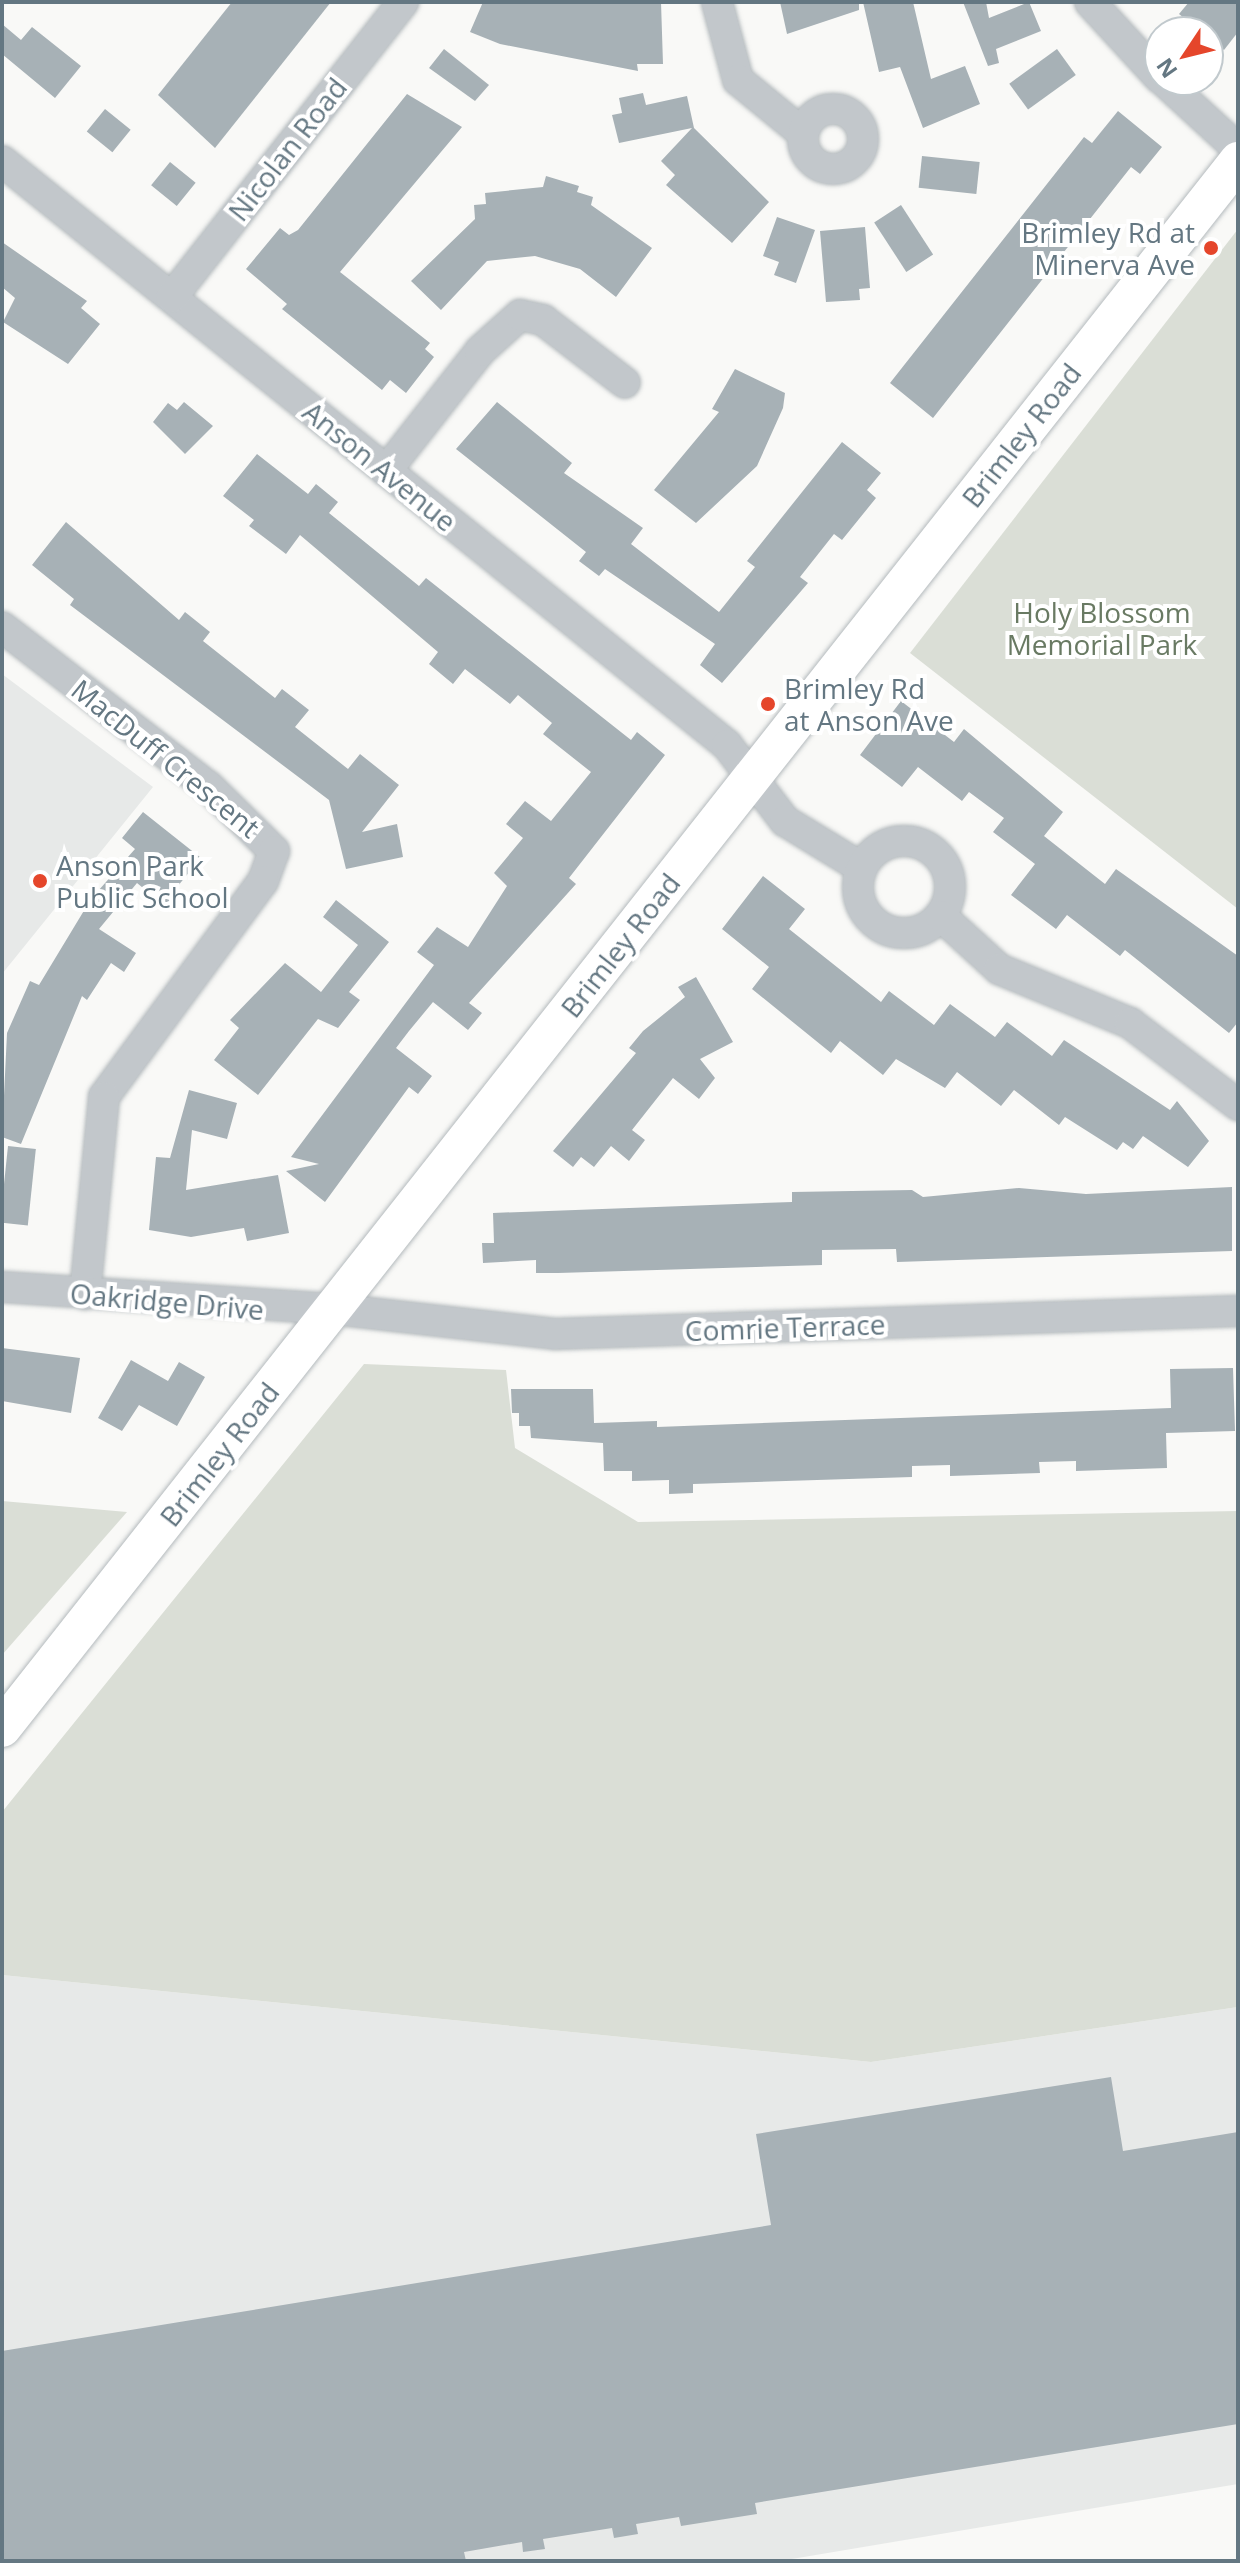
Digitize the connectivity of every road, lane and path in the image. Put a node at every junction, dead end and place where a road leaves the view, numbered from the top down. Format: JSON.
{"nodes":[{"id":1,"x":403,"y":2,"type":"edge"},
{"id":2,"x":717,"y":2,"type":"edge"},
{"id":3,"x":1090,"y":2,"type":"edge"},
{"id":4,"x":1144,"y":61,"type":"edge"},
{"id":5,"x":1180,"y":96,"type":"edge"},
{"id":6,"x":800,"y":131,"type":"dead end"},
{"id":7,"x":1238,"y":149,"type":"edge"},
{"id":8,"x":2,"y":161,"type":"edge"},
{"id":9,"x":1238,"y":161,"type":"edge"},
{"id":10,"x":172,"y":297,"type":"junction"},
{"id":11,"x":625,"y":383,"type":"dead end"},
{"id":12,"x":386,"y":471,"type":"junction"},
{"id":13,"x":2,"y":627,"type":"edge"},
{"id":14,"x":751,"y":778,"type":"junction"},
{"id":15,"x":862,"y":868,"type":"junction"},
{"id":16,"x":941,"y":916,"type":"junction"},
{"id":17,"x":1238,"y":1105,"type":"edge"},
{"id":18,"x":2,"y":1287,"type":"edge"},
{"id":19,"x":85,"y":1294,"type":"junction"},
{"id":20,"x":333,"y":1309,"type":"junction"},
{"id":21,"x":1238,"y":1311,"type":"edge"},
{"id":22,"x":2,"y":1728,"type":"edge"}],
"edges":[{"from":1,"to":10,"type":"street","name":"Nicolan Road"},
{"from":2,"to":6,"type":"street"},
{"from":3,"to":4,"type":"street"},
{"from":5,"to":7,"type":"street"},
{"from":8,"to":10,"type":"street","name":"Anson Avenue"},
{"from":9,"to":14,"type":"main road","name":"Brimley Road"},
{"from":10,"to":12,"type":"street","name":"Anson Avenue"},
{"from":11,"to":12,"type":"street"},
{"from":12,"to":14,"type":"street","name":"Anson Avenue"},
{"from":13,"to":19,"type":"street","name":"MacDuff Crescent"},
{"from":14,"to":15,"type":"street"},
{"from":14,"to":20,"type":"main road","name":"Brimley Road"},
{"from":15,"to":16,"type":"street"},
{"from":15,"to":16,"type":"street"},
{"from":16,"to":17,"type":"street"},
{"from":18,"to":19,"type":"street","name":"Oakridge Drive"},
{"from":19,"to":20,"type":"street","name":"Oakridge Drive"},
{"from":20,"to":21,"type":"street","name":"Comrie Terrace"},
{"from":20,"to":22,"type":"main road","name":"Brimley Road"}]}
